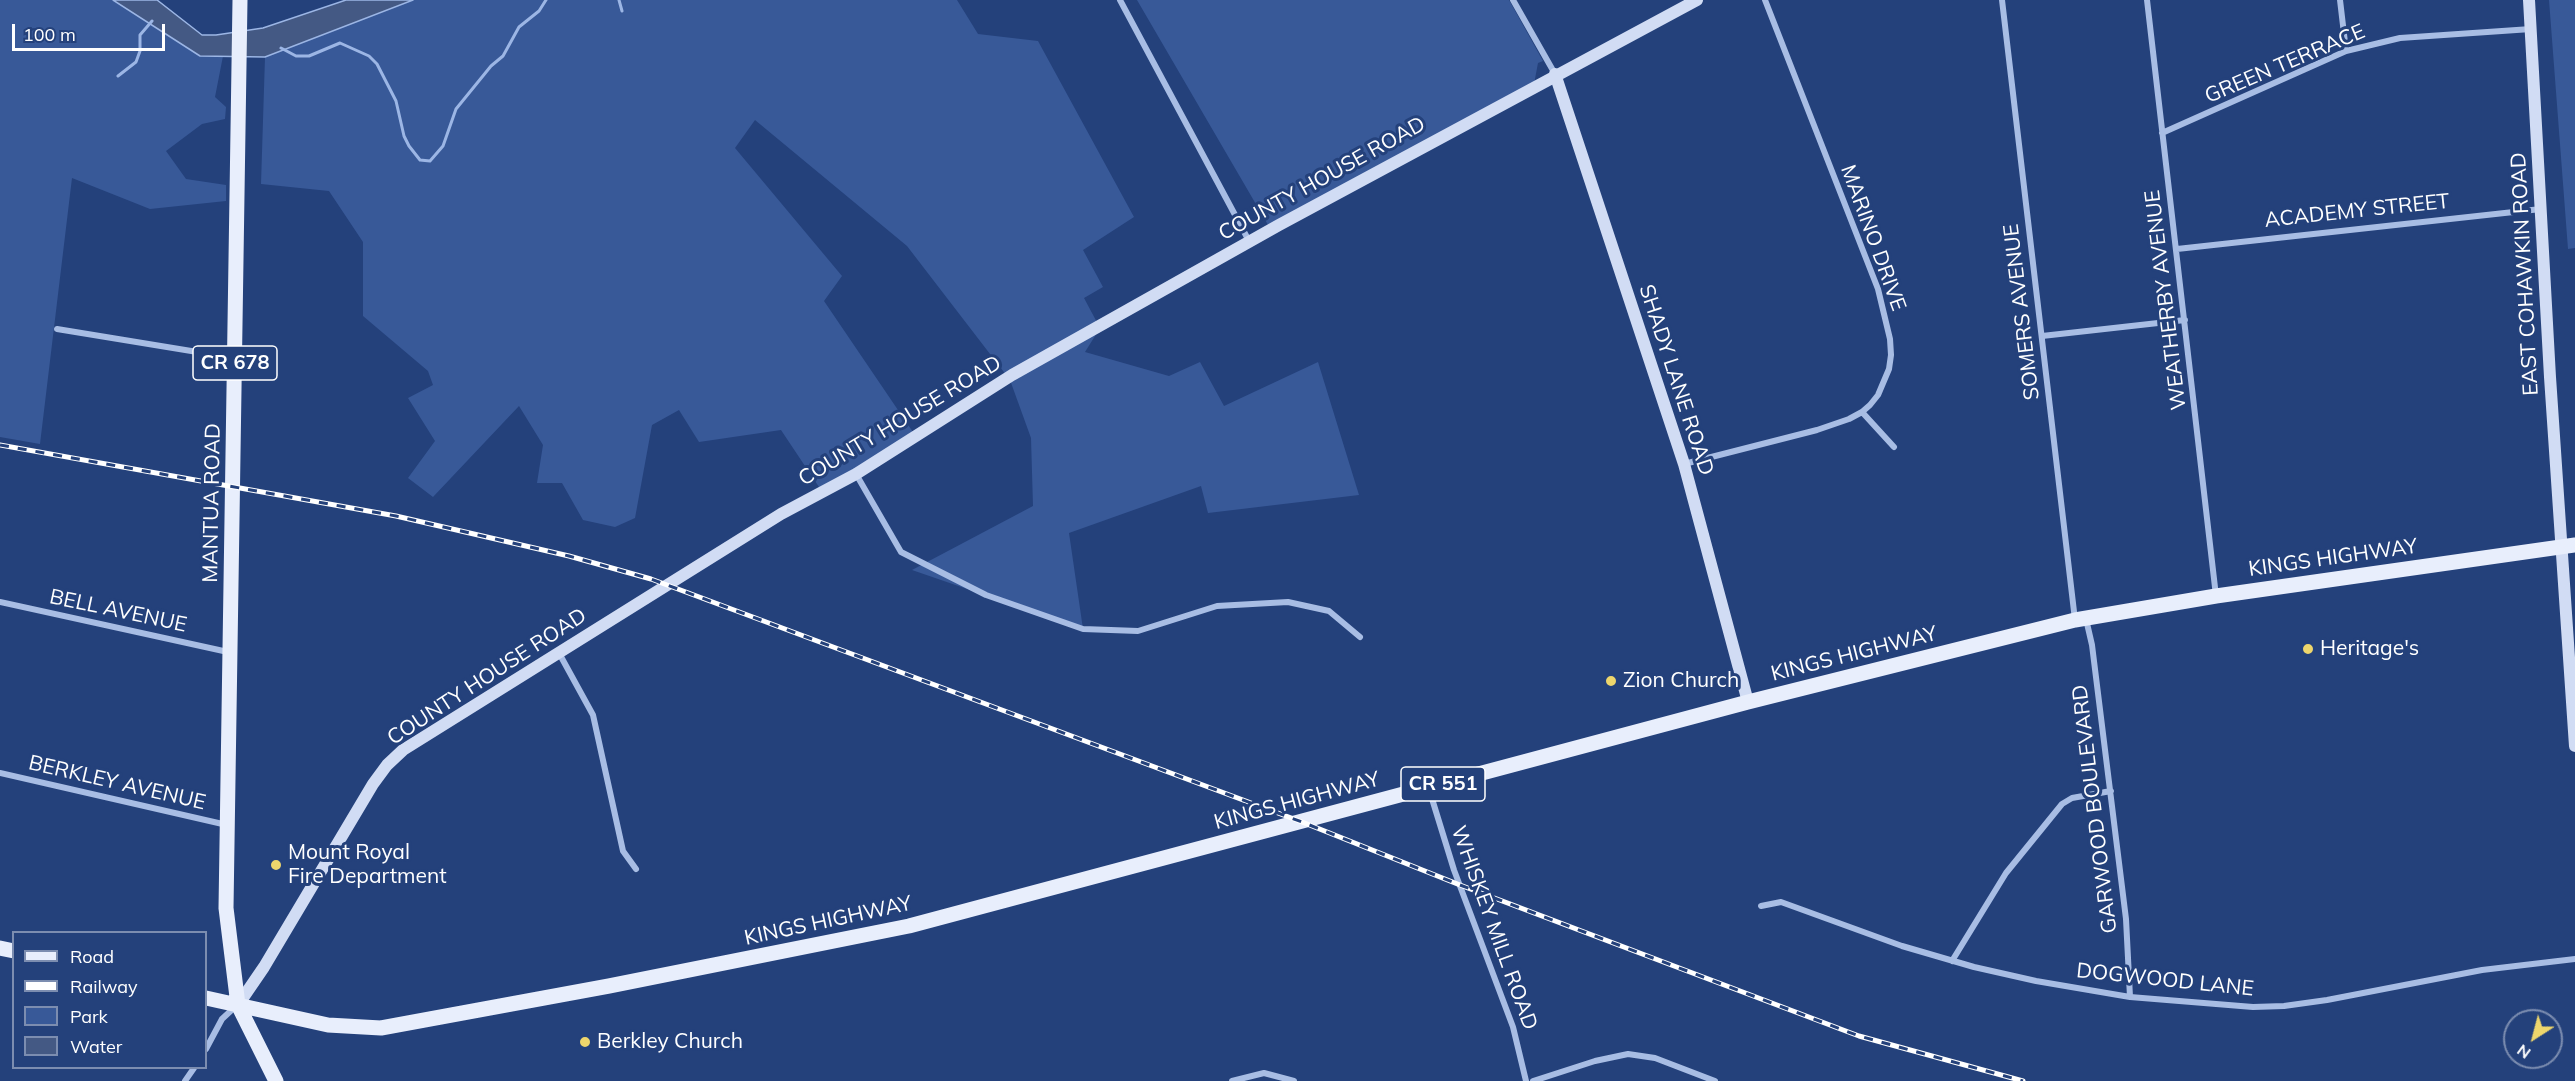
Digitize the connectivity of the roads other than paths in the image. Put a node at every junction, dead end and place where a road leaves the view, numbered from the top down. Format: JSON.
{"nodes":[{"id":1,"x":240,"y":0,"type":"edge"},
{"id":2,"x":1120,"y":0,"type":"edge"},
{"id":3,"x":1514,"y":0,"type":"edge"},
{"id":4,"x":1696,"y":0,"type":"edge"},
{"id":5,"x":1765,"y":0,"type":"edge"},
{"id":6,"x":2002,"y":0,"type":"edge"},
{"id":7,"x":2147,"y":0,"type":"edge"},
{"id":8,"x":2340,"y":0,"type":"edge"},
{"id":9,"x":2529,"y":0,"type":"edge"},
{"id":10,"x":2531,"y":29,"type":"junction"},
{"id":11,"x":2346,"y":51,"type":"junction"},
{"id":12,"x":1555,"y":74,"type":"junction"},
{"id":13,"x":2162,"y":133,"type":"junction"},
{"id":14,"x":2541,"y":209,"type":"junction"},
{"id":15,"x":1250,"y":241,"type":"junction"},
{"id":16,"x":2177,"y":249,"type":"junction"},
{"id":17,"x":2186,"y":320,"type":"junction"},
{"id":18,"x":57,"y":329,"type":"dead end"},
{"id":19,"x":2042,"y":336,"type":"junction"},
{"id":20,"x":235,"y":358,"type":"junction"},
{"id":21,"x":1862,"y":412,"type":"junction"},
{"id":22,"x":1894,"y":447,"type":"dead end"},
{"id":23,"x":1684,"y":464,"type":"junction"},
{"id":24,"x":856,"y":474,"type":"junction"},
{"id":25,"x":2568,"y":545,"type":"edge"},
{"id":26,"x":2216,"y":596,"type":"junction"},
{"id":27,"x":0,"y":602,"type":"edge"},
{"id":28,"x":2081,"y":619,"type":"junction"},
{"id":29,"x":1360,"y":637,"type":"dead end"},
{"id":30,"x":229,"y":652,"type":"junction"},
{"id":31,"x":559,"y":653,"type":"junction"},
{"id":32,"x":1748,"y":702,"type":"junction"},
{"id":33,"x":2575,"y":746,"type":"edge"},
{"id":34,"x":0,"y":773,"type":"edge"},
{"id":35,"x":1428,"y":788,"type":"junction"},
{"id":36,"x":2110,"y":791,"type":"junction"},
{"id":37,"x":227,"y":826,"type":"junction"},
{"id":38,"x":636,"y":869,"type":"dead end"},
{"id":39,"x":1761,"y":906,"type":"dead end"},
{"id":40,"x":2575,"y":959,"type":"edge"},
{"id":41,"x":1952,"y":961,"type":"junction"},
{"id":42,"x":2130,"y":997,"type":"junction"},
{"id":43,"x":207,"y":998,"type":"edge"},
{"id":44,"x":238,"y":1005,"type":"junction"},
{"id":45,"x":207,"y":1047,"type":"edge"},
{"id":46,"x":276,"y":1081,"type":"edge"},
{"id":47,"x":1232,"y":1081,"type":"edge"},
{"id":48,"x":1294,"y":1081,"type":"edge"},
{"id":49,"x":1526,"y":1081,"type":"edge"},
{"id":50,"x":1533,"y":1081,"type":"edge"},
{"id":51,"x":1715,"y":1081,"type":"edge"}],
"edges":[{"from":1,"to":20,"type":"main road","name":"MANTUA ROAD","number":"CR 678"},
{"from":2,"to":15,"type":"street"},
{"from":3,"to":12,"type":"street"},
{"from":4,"to":12,"type":"street","name":"COUNTY HOUSE ROAD"},
{"from":5,"to":21,"type":"street","name":"MARINO DRIVE"},
{"from":6,"to":19,"type":"street","name":"SOMERS AVENUE"},
{"from":7,"to":13,"type":"street","name":"WEATHERBY AVENUE"},
{"from":8,"to":11,"type":"street"},
{"from":9,"to":10,"type":"street","name":"EAST COHAWKIN ROAD"},
{"from":10,"to":11,"type":"street","name":"GREEN TERRACE"},
{"from":10,"to":14,"type":"street","name":"EAST COHAWKIN ROAD"},
{"from":11,"to":13,"type":"street","name":"GREEN TERRACE"},
{"from":12,"to":15,"type":"street","name":"COUNTY HOUSE ROAD"},
{"from":12,"to":23,"type":"street","name":"SHADY LANE ROAD"},
{"from":13,"to":16,"type":"street","name":"WEATHERBY AVENUE"},
{"from":14,"to":16,"type":"street","name":"ACADEMY STREET"},
{"from":14,"to":25,"type":"street","name":"EAST COHAWKIN ROAD"},
{"from":15,"to":24,"type":"street","name":"COUNTY HOUSE ROAD"},
{"from":16,"to":17,"type":"street","name":"WEATHERBY AVENUE"},
{"from":17,"to":19,"type":"street"},
{"from":17,"to":26,"type":"street","name":"WEATHERBY AVENUE"},
{"from":18,"to":20,"type":"street"},
{"from":19,"to":28,"type":"street","name":"SOMERS AVENUE"},
{"from":20,"to":30,"type":"main road","name":"MANTUA ROAD","number":"CR 678"},
{"from":21,"to":22,"type":"street"},
{"from":21,"to":23,"type":"street","name":"MARINO DRIVE"},
{"from":23,"to":32,"type":"street","name":"SHADY LANE ROAD"},
{"from":24,"to":29,"type":"street"},
{"from":24,"to":31,"type":"street","name":"COUNTY HOUSE ROAD"},
{"from":25,"to":26,"type":"main road","name":"KINGS HIGHWAY","number":"CR 551"},
{"from":25,"to":33,"type":"street","name":"EAST COHAWKIN ROAD"},
{"from":26,"to":28,"type":"main road","name":"KINGS HIGHWAY","number":"CR 551"},
{"from":27,"to":30,"type":"street","name":"BELL AVENUE"},
{"from":28,"to":32,"type":"main road","name":"KINGS HIGHWAY","number":"CR 551"},
{"from":28,"to":36,"type":"street","name":"GARWOOD BOULEVARD"},
{"from":30,"to":37,"type":"main road","name":"MANTUA ROAD","number":"CR 678"},
{"from":31,"to":38,"type":"street"},
{"from":31,"to":44,"type":"street","name":"COUNTY HOUSE ROAD"},
{"from":32,"to":35,"type":"main road","name":"KINGS HIGHWAY","number":"CR 551"},
{"from":34,"to":37,"type":"street","name":"BERKLEY AVENUE"},
{"from":35,"to":44,"type":"main road","name":"KINGS HIGHWAY","number":"CR 551"},
{"from":35,"to":49,"type":"street","name":"WHISKEY MILL ROAD"},
{"from":36,"to":41,"type":"street"},
{"from":36,"to":42,"type":"street","name":"GARWOOD BOULEVARD"},
{"from":37,"to":44,"type":"main road","name":"MANTUA ROAD","number":"CR 678"},
{"from":39,"to":41,"type":"street","name":"DOGWOOD LANE"},
{"from":40,"to":42,"type":"street","name":"DOGWOOD LANE"},
{"from":41,"to":42,"type":"street","name":"DOGWOOD LANE"},
{"from":43,"to":44,"type":"main road","name":"KINGS HIGHWAY","number":"CR 551"},
{"from":44,"to":45,"type":"street"},
{"from":44,"to":46,"type":"main road","number":"CR 678"},
{"from":47,"to":48,"type":"street"},
{"from":50,"to":51,"type":"street"}]}
